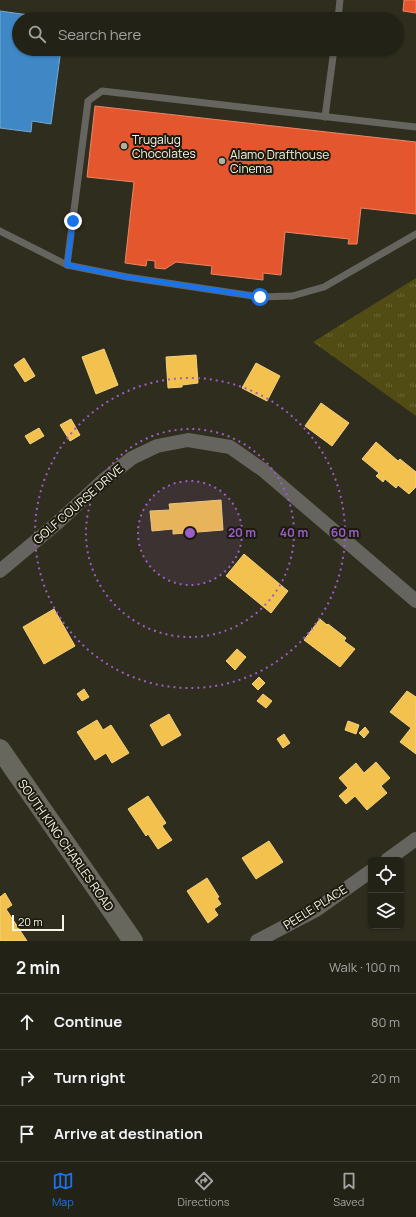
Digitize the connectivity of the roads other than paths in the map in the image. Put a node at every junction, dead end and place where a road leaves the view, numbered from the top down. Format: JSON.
{"nodes":[{"id":1,"x":340,"y":0,"type":"edge"},
{"id":2,"x":339,"y":12,"type":"edge"},
{"id":3,"x":333,"y":56,"type":"edge"},
{"id":4,"x":325,"y":117,"type":"junction"},
{"id":5,"x":416,"y":127,"type":"edge"},
{"id":6,"x":0,"y":231,"type":"edge"},
{"id":7,"x":416,"y":234,"type":"edge"},
{"id":8,"x":67,"y":265,"type":"junction"},
{"id":9,"x":0,"y":571,"type":"edge"},
{"id":10,"x":416,"y":601,"type":"edge"},
{"id":11,"x":1,"y":751,"type":"edge"},
{"id":12,"x":416,"y":839,"type":"edge"},
{"id":13,"x":391,"y":857,"type":"edge"},
{"id":14,"x":368,"y":873,"type":"edge"},
{"id":15,"x":133,"y":941,"type":"edge"},
{"id":16,"x":257,"y":941,"type":"edge"}],
"edges":[{"from":1,"to":2,"type":"lane"},
{"from":3,"to":4,"type":"lane"},
{"from":4,"to":5,"type":"lane"},
{"from":4,"to":8,"type":"lane"},
{"from":6,"to":8,"type":"lane"},
{"from":7,"to":8,"type":"lane"},
{"from":9,"to":10,"type":"street","name":"GOLF COURSE DRIVE"},
{"from":11,"to":15,"type":"street","name":"SOUTH KING CHARLES ROAD"},
{"from":12,"to":13,"type":"street"},
{"from":14,"to":16,"type":"street","name":"PEELE PLACE"}]}
